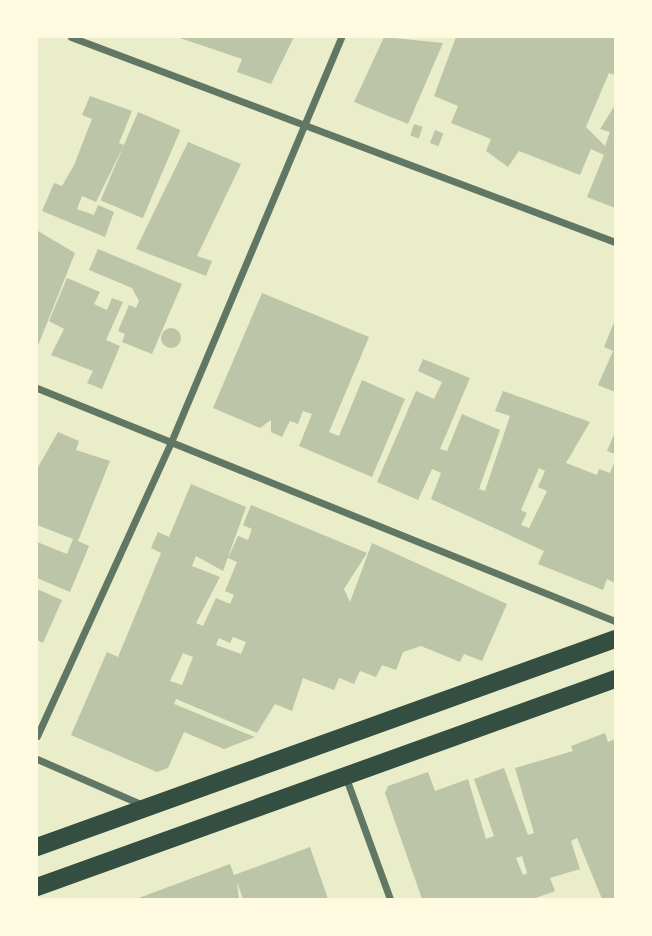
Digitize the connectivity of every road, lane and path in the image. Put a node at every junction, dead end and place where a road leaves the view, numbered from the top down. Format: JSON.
{"nodes":[{"id":1,"x":71,"y":37,"type":"edge"},
{"id":2,"x":341,"y":37,"type":"edge"},
{"id":3,"x":304,"y":123,"type":"junction"},
{"id":4,"x":615,"y":242,"type":"edge"},
{"id":5,"x":37,"y":387,"type":"edge"},
{"id":6,"x":171,"y":442,"type":"junction"},
{"id":7,"x":615,"y":621,"type":"edge"},
{"id":8,"x":615,"y":639,"type":"edge"},
{"id":9,"x":615,"y":679,"type":"edge"},
{"id":10,"x":37,"y":736,"type":"edge"},
{"id":11,"x":37,"y":759,"type":"edge"},
{"id":12,"x":345,"y":775,"type":"junction"},
{"id":13,"x":149,"y":807,"type":"junction"},
{"id":14,"x":37,"y":847,"type":"edge"},
{"id":15,"x":37,"y":887,"type":"edge"},
{"id":16,"x":390,"y":899,"type":"edge"}],
"edges":[{"from":1,"to":3,"type":"street"},
{"from":2,"to":3,"type":"street"},
{"from":3,"to":4,"type":"street"},
{"from":3,"to":6,"type":"street"},
{"from":5,"to":6,"type":"street"},
{"from":6,"to":7,"type":"street"},
{"from":6,"to":10,"type":"street"},
{"from":8,"to":13,"type":"main road"},
{"from":9,"to":12,"type":"main road"},
{"from":11,"to":13,"type":"street"},
{"from":12,"to":15,"type":"main road"},
{"from":12,"to":16,"type":"street"},
{"from":13,"to":14,"type":"main road"}]}
